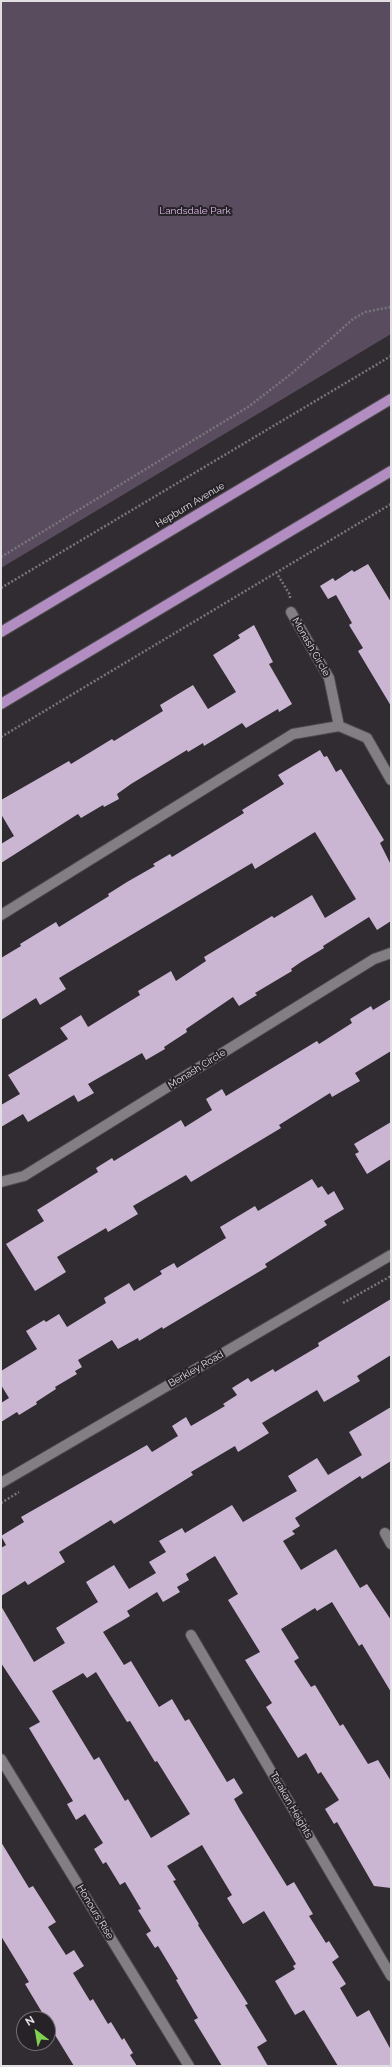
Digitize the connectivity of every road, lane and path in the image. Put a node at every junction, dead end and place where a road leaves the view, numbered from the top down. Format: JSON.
{"nodes":[{"id":1,"x":391,"y":308,"type":"edge"},
{"id":2,"x":391,"y":356,"type":"edge"},
{"id":3,"x":391,"y":399,"type":"edge"},
{"id":4,"x":391,"y":471,"type":"edge"},
{"id":5,"x":391,"y":504,"type":"edge"},
{"id":6,"x":1,"y":557,"type":"edge"},
{"id":7,"x":276,"y":572,"type":"junction"},
{"id":8,"x":1,"y":588,"type":"edge"},
{"id":9,"x":290,"y":612,"type":"joint"},
{"id":10,"x":1,"y":632,"type":"edge"},
{"id":11,"x":1,"y":704,"type":"edge"},
{"id":12,"x":339,"y":726,"type":"junction"},
{"id":13,"x":1,"y":737,"type":"edge"},
{"id":14,"x":391,"y":780,"type":"edge"},
{"id":15,"x":1,"y":915,"type":"edge"},
{"id":16,"x":391,"y":953,"type":"edge"},
{"id":17,"x":1,"y":1182,"type":"edge"},
{"id":18,"x":391,"y":1255,"type":"edge"},
{"id":19,"x":1,"y":1483,"type":"edge"},
{"id":20,"x":385,"y":1533,"type":"dead end"},
{"id":21,"x":391,"y":1544,"type":"edge"},
{"id":22,"x":191,"y":1635,"type":"dead end"},
{"id":23,"x":1,"y":1759,"type":"edge"},
{"id":24,"x":391,"y":1976,"type":"edge"},
{"id":25,"x":189,"y":2066,"type":"edge"}],
"edges":[{"from":1,"to":6,"type":"path"},
{"from":2,"to":8,"type":"path"},
{"from":3,"to":10,"type":"main road","name":"Hepburn Avenue"},
{"from":4,"to":11,"type":"main road"},
{"from":5,"to":7,"type":"path"},
{"from":7,"to":9,"type":"path","name":"Monash Circle"},
{"from":7,"to":13,"type":"path"},
{"from":9,"to":12,"type":"street","name":"Monash Circle"},
{"from":12,"to":14,"type":"street"},
{"from":12,"to":15,"type":"street"},
{"from":16,"to":17,"type":"street","name":"Monash Circle"},
{"from":18,"to":19,"type":"street","name":"Berkley Road"},
{"from":20,"to":21,"type":"street"},
{"from":22,"to":24,"type":"street","name":"Tarakan Heights"},
{"from":23,"to":25,"type":"street","name":"Honours Rise"}]}
